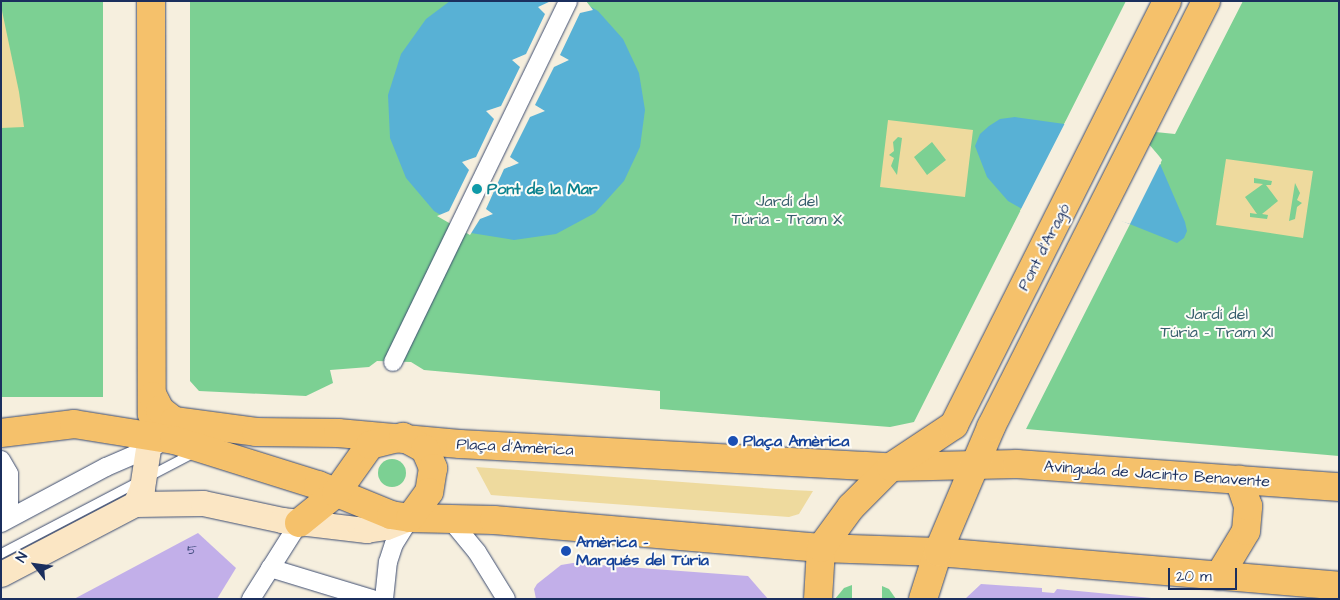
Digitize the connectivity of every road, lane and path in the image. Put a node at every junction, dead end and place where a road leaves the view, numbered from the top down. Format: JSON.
{"nodes":[{"id":1,"x":151,"y":1,"type":"edge"},
{"id":2,"x":568,"y":1,"type":"edge"},
{"id":3,"x":1167,"y":1,"type":"edge"},
{"id":4,"x":1206,"y":1,"type":"edge"},
{"id":5,"x":393,"y":362,"type":"dead end"},
{"id":6,"x":153,"y":388,"type":"junction"},
{"id":7,"x":256,"y":432,"type":"junction"},
{"id":8,"x":1,"y":433,"type":"edge"},
{"id":9,"x":403,"y":437,"type":"junction"},
{"id":10,"x":158,"y":441,"type":"junction"},
{"id":11,"x":216,"y":443,"type":"junction"},
{"id":12,"x":1,"y":460,"type":"edge"},
{"id":13,"x":976,"y":463,"type":"junction"},
{"id":14,"x":891,"y":467,"type":"junction"},
{"id":15,"x":144,"y":477,"type":"junction"},
{"id":16,"x":1239,"y":480,"type":"junction"},
{"id":17,"x":1339,"y":487,"type":"edge"},
{"id":18,"x":336,"y":493,"type":"junction"},
{"id":19,"x":135,"y":504,"type":"junction"},
{"id":20,"x":410,"y":518,"type":"junction"},
{"id":21,"x":449,"y":518,"type":"junction"},
{"id":22,"x":1,"y":522,"type":"edge"},
{"id":23,"x":299,"y":523,"type":"junction"},
{"id":24,"x":821,"y":548,"type":"junction"},
{"id":25,"x":938,"y":552,"type":"junction"},
{"id":26,"x":1,"y":553,"type":"edge"},
{"id":27,"x":270,"y":568,"type":"junction"},
{"id":28,"x":1,"y":574,"type":"edge"},
{"id":29,"x":1219,"y":576,"type":"junction"},
{"id":30,"x":1339,"y":586,"type":"edge"},
{"id":31,"x":251,"y":599,"type":"edge"},
{"id":32,"x":372,"y":599,"type":"edge"},
{"id":33,"x":384,"y":599,"type":"edge"},
{"id":34,"x":506,"y":599,"type":"edge"},
{"id":35,"x":818,"y":599,"type":"edge"},
{"id":36,"x":923,"y":599,"type":"edge"}],
"edges":[{"from":1,"to":6,"type":"main road"},
{"from":2,"to":5,"type":"street"},
{"from":3,"to":14,"type":"main road","name":"Pont d'Aragó"},
{"from":4,"to":13,"type":"main road","name":"Pont d'Aragó"},
{"from":6,"to":7,"type":"main road","name":"Plaça d'Amèrica"},
{"from":6,"to":10,"type":"main road"},
{"from":7,"to":9,"type":"main road","name":"Plaça d'Amèrica"},
{"from":7,"to":10,"type":"street"},
{"from":7,"to":11,"type":"lane"},
{"from":8,"to":10,"type":"main road"},
{"from":9,"to":14,"type":"main road","name":"Plaça d'Amèrica"},
{"from":9,"to":18,"type":"main road"},
{"from":9,"to":20,"type":"main road"},
{"from":10,"to":11,"type":"main road"},
{"from":10,"to":15,"type":"street"},
{"from":10,"to":22,"type":"street"},
{"from":11,"to":15,"type":"lane"},
{"from":11,"to":18,"type":"main road"},
{"from":12,"to":22,"type":"street"},
{"from":13,"to":14,"type":"main road","name":"Plaça d'Amèrica"},
{"from":13,"to":16,"type":"main road","name":"Avinguda de Jacinto Benavente"},
{"from":13,"to":25,"type":"main road"},
{"from":14,"to":24,"type":"main road"},
{"from":15,"to":19,"type":"street"},
{"from":15,"to":26,"type":"lane"},
{"from":16,"to":17,"type":"main road","name":"Avinguda de Jacinto Benavente"},
{"from":16,"to":29,"type":"main road"},
{"from":18,"to":20,"type":"main road"},
{"from":18,"to":23,"type":"main road"},
{"from":19,"to":23,"type":"street"},
{"from":19,"to":28,"type":"street"},
{"from":20,"to":21,"type":"main road"},
{"from":20,"to":23,"type":"street"},
{"from":20,"to":33,"type":"street"},
{"from":21,"to":24,"type":"main road"},
{"from":21,"to":34,"type":"street"},
{"from":23,"to":27,"type":"street"},
{"from":24,"to":25,"type":"main road"},
{"from":24,"to":35,"type":"main road"},
{"from":25,"to":29,"type":"main road"},
{"from":25,"to":36,"type":"main road"},
{"from":27,"to":31,"type":"street"},
{"from":27,"to":32,"type":"street"},
{"from":29,"to":30,"type":"main road"}]}
